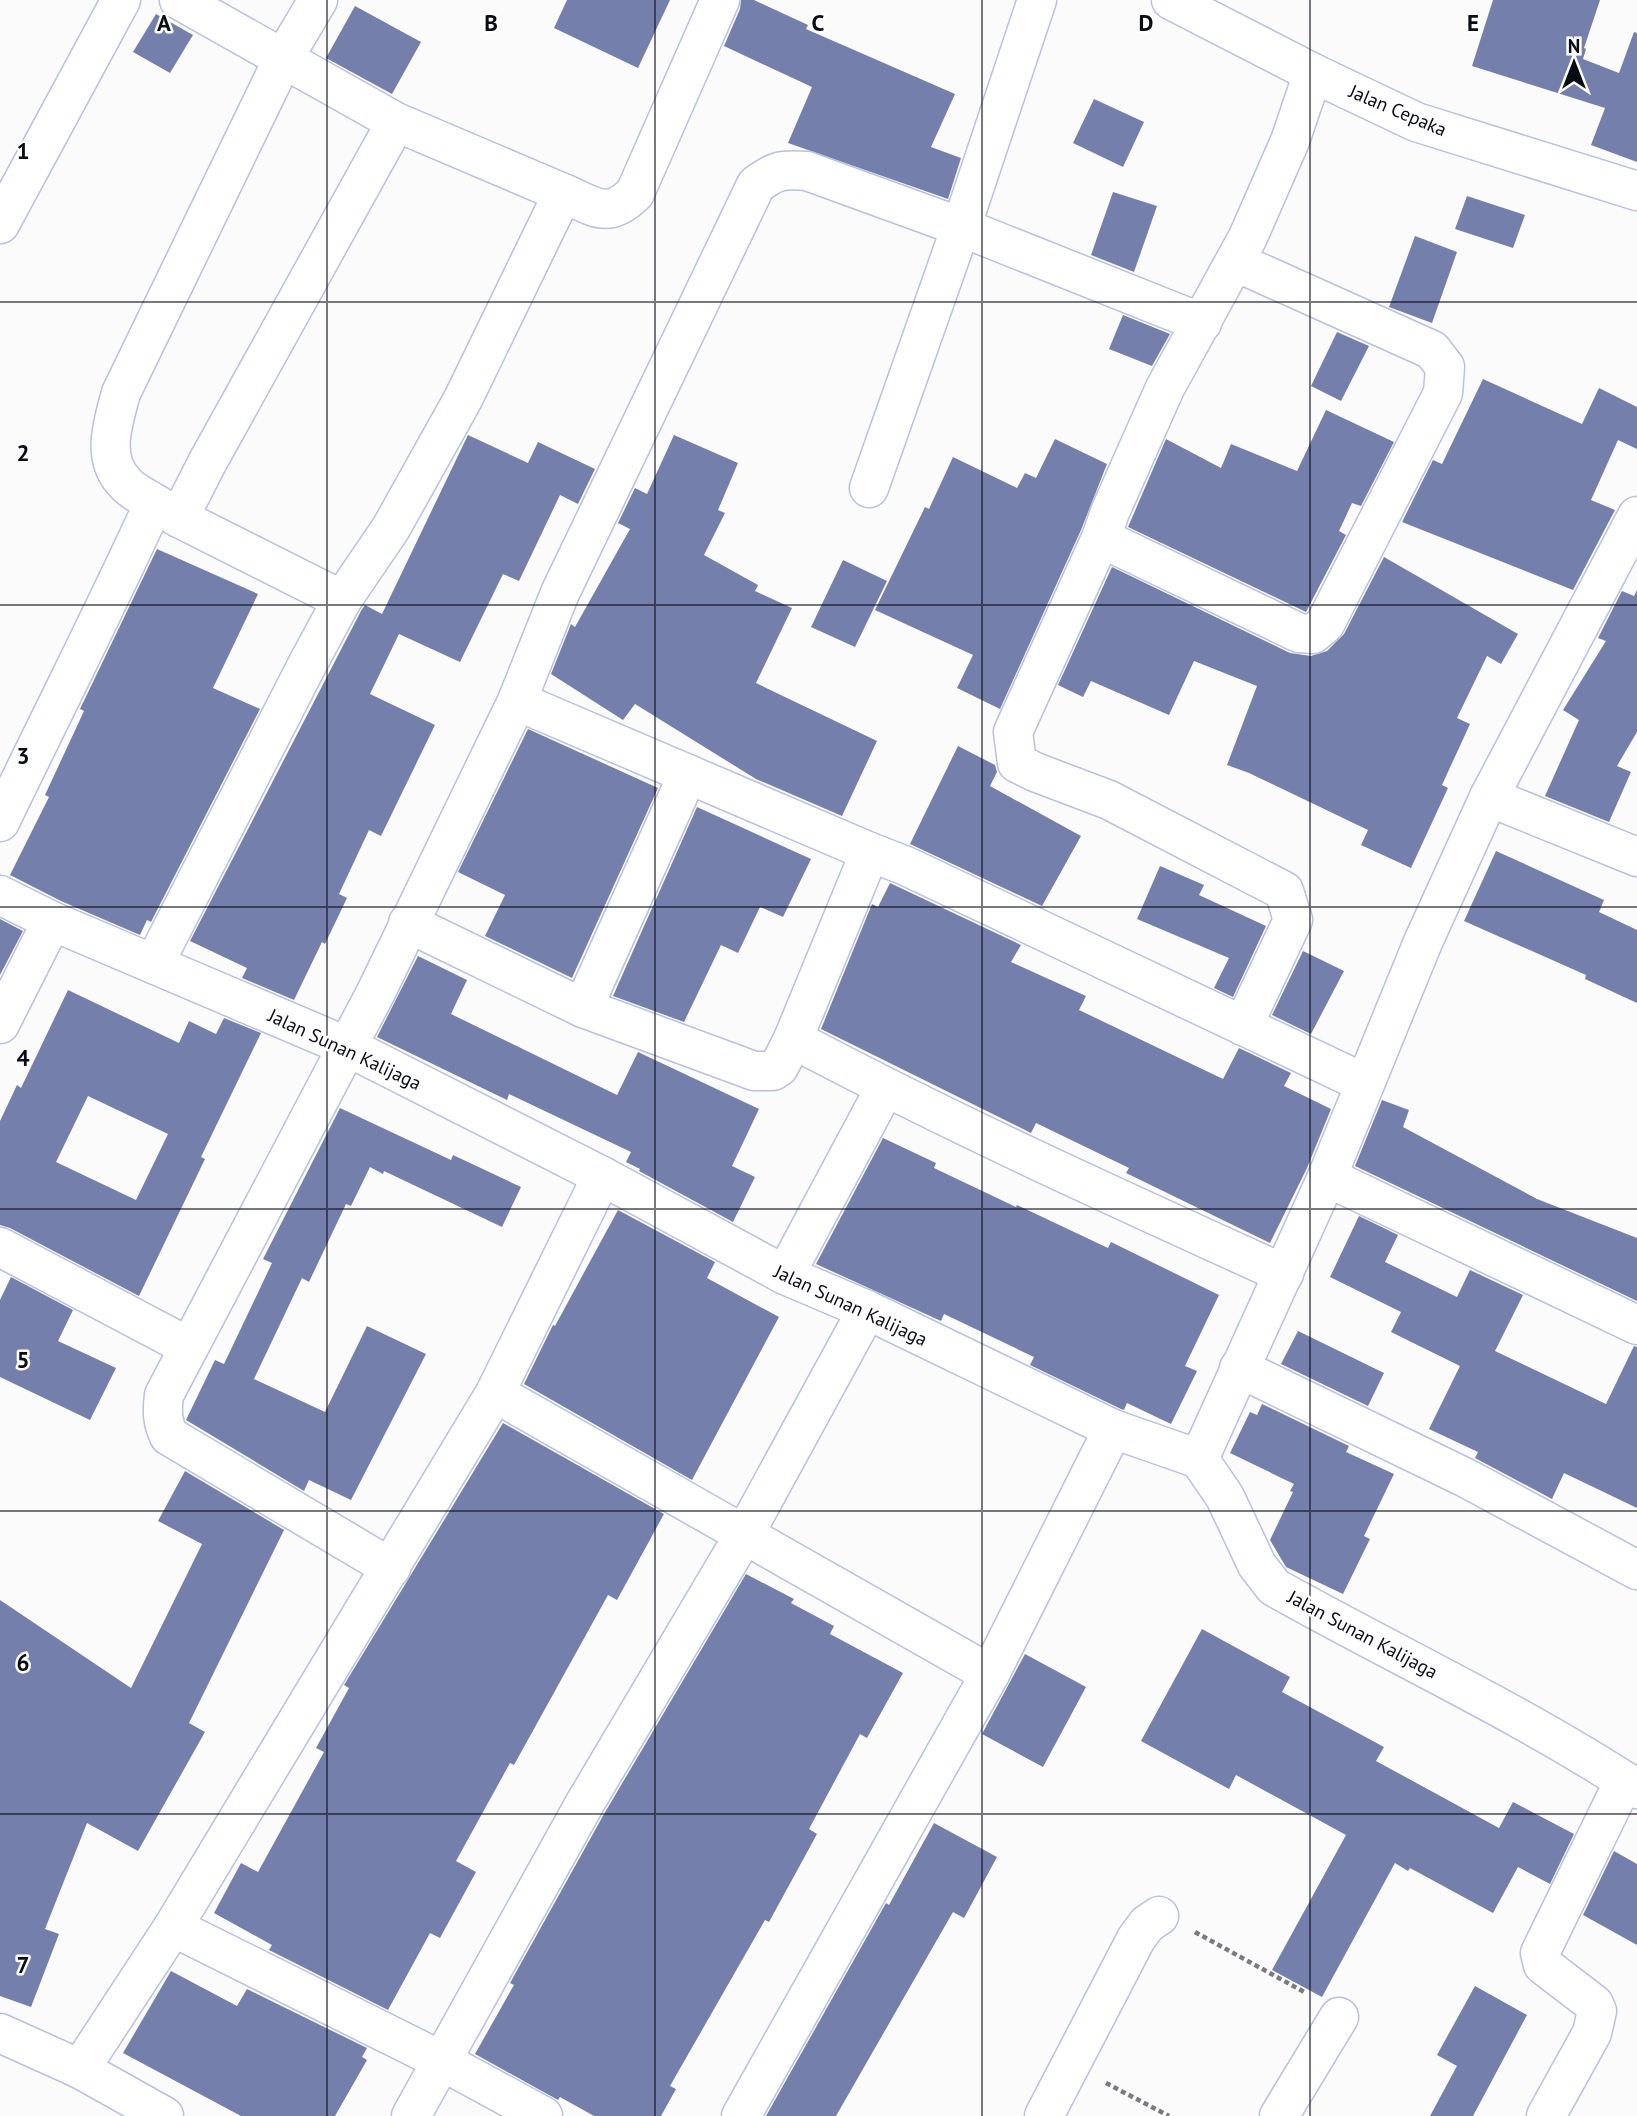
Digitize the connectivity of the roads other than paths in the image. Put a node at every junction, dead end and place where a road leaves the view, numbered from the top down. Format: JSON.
{"nodes":[{"id":1,"x":121,"y":0,"type":"edge"},
{"id":2,"x":179,"y":0,"type":"edge"},
{"id":3,"x":318,"y":0,"type":"edge"},
{"id":4,"x":720,"y":0,"type":"edge"},
{"id":5,"x":1037,"y":0,"type":"edge"},
{"id":6,"x":1193,"y":4,"type":"edge"},
{"id":7,"x":283,"y":59,"type":"junction"},
{"id":8,"x":1313,"y":73,"type":"junction"},
{"id":9,"x":396,"y":122,"type":"junction"},
{"id":10,"x":1637,"y":191,"type":"edge"},
{"id":11,"x":563,"y":193,"type":"junction"},
{"id":12,"x":0,"y":224,"type":"edge"},
{"id":13,"x":961,"y":227,"type":"junction"},
{"id":14,"x":1236,"y":262,"type":"junction"},
{"id":15,"x":1202,"y":323,"type":"junction"},
{"id":16,"x":869,"y":488,"type":"dead end"},
{"id":17,"x":167,"y":510,"type":"junction"},
{"id":18,"x":1101,"y":538,"type":"junction"},
{"id":19,"x":1631,"y":539,"type":"edge"},
{"id":20,"x":342,"y":600,"type":"junction"},
{"id":21,"x":517,"y":701,"type":"junction"},
{"id":22,"x":688,"y":774,"type":"junction"},
{"id":23,"x":1489,"y":797,"type":"junction"},
{"id":24,"x":0,"y":822,"type":"edge"},
{"id":25,"x":870,"y":852,"type":"junction"},
{"id":26,"x":1637,"y":857,"type":"edge"},
{"id":27,"x":0,"y":895,"type":"edge"},
{"id":28,"x":51,"y":921,"type":"junction"},
{"id":29,"x":408,"y":923,"type":"junction"},
{"id":30,"x":154,"y":964,"type":"junction"},
{"id":31,"x":583,"y":1008,"type":"junction"},
{"id":32,"x":0,"y":1024,"type":"edge"},
{"id":33,"x":1244,"y":1026,"type":"junction"},
{"id":34,"x":793,"y":1038,"type":"junction"},
{"id":35,"x":346,"y":1046,"type":"junction"},
{"id":36,"x":1364,"y":1083,"type":"junction"},
{"id":37,"x":885,"y":1088,"type":"junction"},
{"id":38,"x":602,"y":1176,"type":"junction"},
{"id":39,"x":1327,"y":1177,"type":"junction"},
{"id":40,"x":0,"y":1247,"type":"edge"},
{"id":41,"x":1284,"y":1274,"type":"junction"},
{"id":42,"x":785,"y":1275,"type":"junction"},
{"id":43,"x":867,"y":1310,"type":"junction"},
{"id":44,"x":1637,"y":1325,"type":"edge"},
{"id":45,"x":189,"y":1347,"type":"junction"},
{"id":46,"x":1239,"y":1368,"type":"junction"},
{"id":47,"x":495,"y":1393,"type":"junction"},
{"id":48,"x":1114,"y":1429,"type":"junction"},
{"id":49,"x":1199,"y":1459,"type":"junction"},
{"id":50,"x":744,"y":1535,"type":"junction"},
{"id":51,"x":391,"y":1568,"type":"junction"},
{"id":52,"x":1637,"y":1570,"type":"edge"},
{"id":53,"x":990,"y":1674,"type":"junction"},
{"id":54,"x":1631,"y":1785,"type":"edge"},
{"id":55,"x":1159,"y":1916,"type":"road end"},
{"id":56,"x":173,"y":1927,"type":"junction"},
{"id":57,"x":1339,"y":2017,"type":"road end"},
{"id":58,"x":0,"y":2033,"type":"edge"},
{"id":59,"x":440,"y":2060,"type":"junction"},
{"id":60,"x":80,"y":2069,"type":"junction"},
{"id":61,"x":163,"y":2116,"type":"edge"},
{"id":62,"x":411,"y":2116,"type":"edge"},
{"id":63,"x":543,"y":2116,"type":"edge"},
{"id":64,"x":741,"y":2116,"type":"edge"},
{"id":65,"x":1044,"y":2116,"type":"edge"},
{"id":66,"x":1279,"y":2116,"type":"edge"},
{"id":67,"x":1546,"y":2116,"type":"edge"}],
"edges":[{"from":1,"to":12,"type":"street"},
{"from":2,"to":7,"type":"street"},
{"from":3,"to":7,"type":"street"},
{"from":4,"to":11,"type":"street"},
{"from":5,"to":13,"type":"street"},
{"from":6,"to":8,"type":"street","name":"Jalan Cepaka"},
{"from":7,"to":9,"type":"street"},
{"from":7,"to":17,"type":"street"},
{"from":8,"to":10,"type":"street","name":"Jalan Cepaka"},
{"from":8,"to":14,"type":"street"},
{"from":9,"to":11,"type":"street"},
{"from":9,"to":17,"type":"street"},
{"from":11,"to":20,"type":"street"},
{"from":13,"to":15,"type":"street"},
{"from":13,"to":16,"type":"street"},
{"from":13,"to":21,"type":"street"},
{"from":14,"to":15,"type":"street"},
{"from":14,"to":18,"type":"street"},
{"from":15,"to":18,"type":"street"},
{"from":17,"to":20,"type":"street"},
{"from":17,"to":24,"type":"street"},
{"from":18,"to":33,"type":"street"},
{"from":19,"to":23,"type":"street"},
{"from":20,"to":30,"type":"street"},
{"from":21,"to":22,"type":"street"},
{"from":21,"to":29,"type":"street"},
{"from":22,"to":25,"type":"street"},
{"from":22,"to":31,"type":"street"},
{"from":23,"to":26,"type":"street"},
{"from":23,"to":36,"type":"street"},
{"from":25,"to":33,"type":"street"},
{"from":25,"to":34,"type":"street"},
{"from":27,"to":28,"type":"street","name":"Jalan Sunan Kalijaga"},
{"from":28,"to":30,"type":"street","name":"Jalan Sunan Kalijaga"},
{"from":28,"to":32,"type":"street"},
{"from":29,"to":31,"type":"street"},
{"from":29,"to":35,"type":"street"},
{"from":30,"to":35,"type":"street","name":"Jalan Sunan Kalijaga"},
{"from":31,"to":34,"type":"street"},
{"from":33,"to":36,"type":"street"},
{"from":34,"to":37,"type":"street"},
{"from":35,"to":38,"type":"street","name":"Jalan Sunan Kalijaga"},
{"from":35,"to":45,"type":"street"},
{"from":36,"to":39,"type":"street"},
{"from":37,"to":41,"type":"street"},
{"from":37,"to":42,"type":"street"},
{"from":38,"to":42,"type":"street","name":"Jalan Sunan Kalijaga"},
{"from":38,"to":47,"type":"street"},
{"from":39,"to":41,"type":"street"},
{"from":39,"to":44,"type":"street"},
{"from":40,"to":45,"type":"street"},
{"from":41,"to":46,"type":"street"},
{"from":42,"to":43,"type":"street","name":"Jalan Sunan Kalijaga"},
{"from":43,"to":48,"type":"street","name":"Jalan Sunan Kalijaga"},
{"from":43,"to":50,"type":"street"},
{"from":45,"to":51,"type":"street"},
{"from":46,"to":49,"type":"street"},
{"from":46,"to":52,"type":"street"},
{"from":47,"to":50,"type":"street"},
{"from":47,"to":51,"type":"street"},
{"from":48,"to":49,"type":"street","name":"Jalan Sunan Kalijaga"},
{"from":48,"to":53,"type":"street"},
{"from":49,"to":54,"type":"street","name":"Jalan Sunan Kalijaga"},
{"from":50,"to":53,"type":"street"},
{"from":50,"to":59,"type":"street"},
{"from":51,"to":56,"type":"street"},
{"from":53,"to":64,"type":"street"},
{"from":54,"to":67,"type":"street"},
{"from":55,"to":65,"type":"street"},
{"from":56,"to":59,"type":"street"},
{"from":56,"to":60,"type":"street"},
{"from":57,"to":66,"type":"street"},
{"from":58,"to":60,"type":"street"},
{"from":59,"to":62,"type":"street"},
{"from":59,"to":63,"type":"street"},
{"from":60,"to":61,"type":"street"}]}
